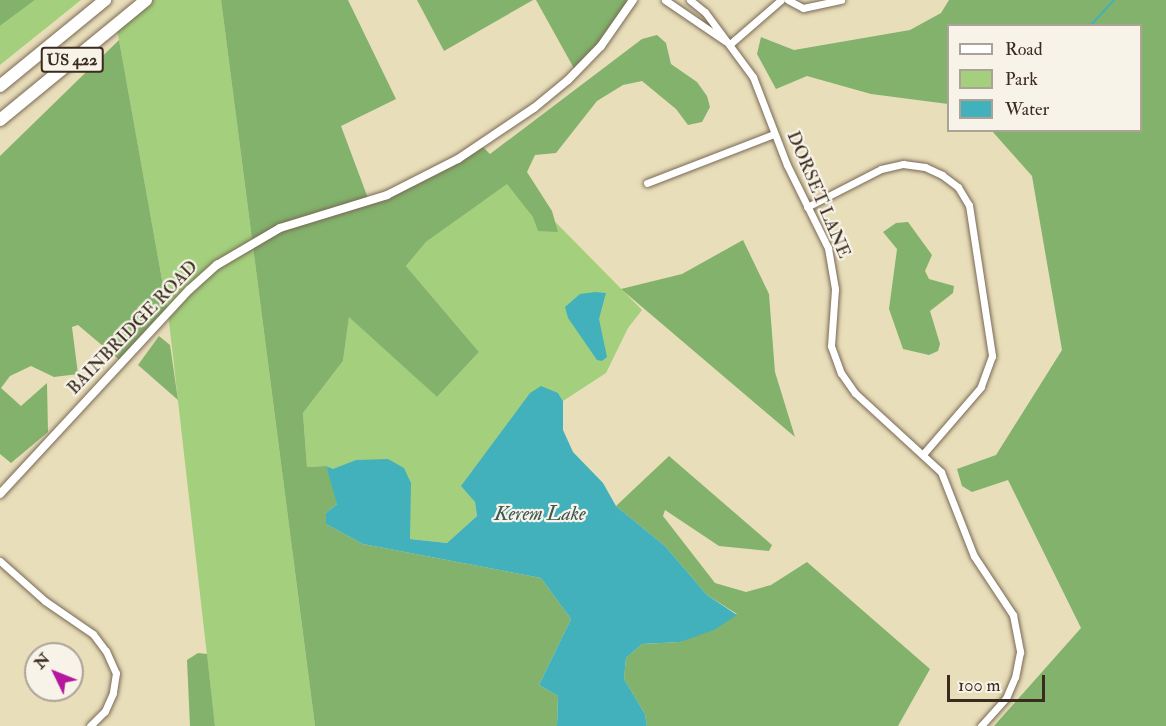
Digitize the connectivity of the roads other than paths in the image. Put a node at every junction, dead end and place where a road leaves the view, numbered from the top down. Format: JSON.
{"nodes":[{"id":1,"x":105,"y":0,"type":"edge"},
{"id":2,"x":146,"y":0,"type":"edge"},
{"id":3,"x":633,"y":0,"type":"edge"},
{"id":4,"x":665,"y":0,"type":"edge"},
{"id":5,"x":690,"y":0,"type":"edge"},
{"id":6,"x":781,"y":0,"type":"edge"},
{"id":7,"x":788,"y":0,"type":"edge"},
{"id":8,"x":841,"y":0,"type":"edge"},
{"id":9,"x":682,"y":11,"type":"junction"},
{"id":10,"x":730,"y":44,"type":"junction"},
{"id":11,"x":0,"y":86,"type":"edge"},
{"id":12,"x":0,"y":120,"type":"edge"},
{"id":13,"x":774,"y":134,"type":"junction"},
{"id":14,"x":647,"y":183,"type":"dead end"},
{"id":15,"x":807,"y":207,"type":"junction"},
{"id":16,"x":924,"y":453,"type":"junction"},
{"id":17,"x":0,"y":494,"type":"edge"},
{"id":18,"x":0,"y":561,"type":"edge"},
{"id":19,"x":90,"y":726,"type":"edge"},
{"id":20,"x":981,"y":726,"type":"edge"}],
"edges":[{"from":1,"to":11,"type":"highway","number":"US 422"},
{"from":2,"to":12,"type":"highway","number":"US 422"},
{"from":3,"to":17,"type":"street","name":"BAINBRIDGE ROAD"},
{"from":4,"to":9,"type":"street","name":"DORSET LANE"},
{"from":5,"to":9,"type":"street"},
{"from":5,"to":10,"type":"street","name":"DORSET LANE"},
{"from":6,"to":10,"type":"street"},
{"from":7,"to":8,"type":"street"},
{"from":9,"to":10,"type":"street","name":"DORSET LANE"},
{"from":10,"to":13,"type":"street","name":"DORSET LANE"},
{"from":13,"to":14,"type":"street"},
{"from":13,"to":15,"type":"street","name":"DORSET LANE"},
{"from":15,"to":16,"type":"street","name":"DORSET LANE"},
{"from":15,"to":16,"type":"street"},
{"from":16,"to":20,"type":"street","name":"DORSET LANE"},
{"from":18,"to":19,"type":"street"}]}
